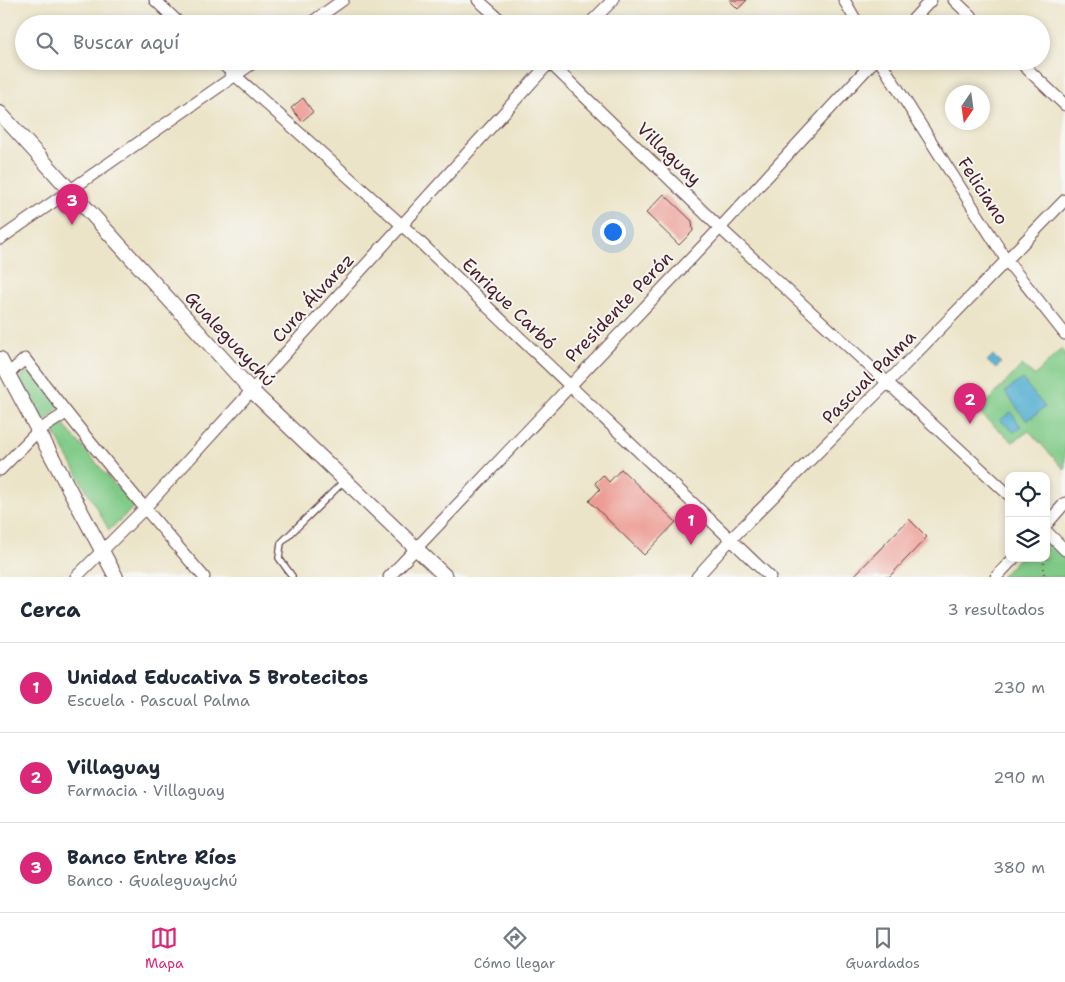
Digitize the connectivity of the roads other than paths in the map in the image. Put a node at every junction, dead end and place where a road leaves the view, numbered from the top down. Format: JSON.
{"nodes":[{"id":1,"x":155,"y":0,"type":"edge"},
{"id":2,"x":343,"y":0,"type":"edge"},
{"id":3,"x":478,"y":0,"type":"edge"},
{"id":4,"x":613,"y":0,"type":"edge"},
{"id":5,"x":844,"y":0,"type":"edge"},
{"id":6,"x":931,"y":0,"type":"edge"},
{"id":7,"x":954,"y":0,"type":"edge"},
{"id":8,"x":171,"y":15,"type":"edge"},
{"id":9,"x":322,"y":15,"type":"edge"},
{"id":10,"x":495,"y":15,"type":"edge"},
{"id":11,"x":598,"y":15,"type":"edge"},
{"id":12,"x":853,"y":15,"type":"edge"},
{"id":13,"x":917,"y":15,"type":"edge"},
{"id":14,"x":970,"y":15,"type":"edge"},
{"id":15,"x":229,"y":70,"type":"edge"},
{"id":16,"x":243,"y":70,"type":"edge"},
{"id":17,"x":542,"y":70,"type":"edge"},
{"id":18,"x":557,"y":70,"type":"edge"},
{"id":19,"x":866,"y":70,"type":"edge"},
{"id":20,"x":886,"y":70,"type":"edge"},
{"id":21,"x":1028,"y":70,"type":"edge"},
{"id":22,"x":235,"y":76,"type":"junction"},
{"id":23,"x":1065,"y":105,"type":"edge"},
{"id":24,"x":0,"y":113,"type":"edge"},
{"id":25,"x":69,"y":190,"type":"junction"},
{"id":26,"x":1065,"y":200,"type":"edge"},
{"id":27,"x":403,"y":226,"type":"junction"},
{"id":28,"x":720,"y":228,"type":"junction"},
{"id":29,"x":0,"y":239,"type":"edge"},
{"id":30,"x":1007,"y":260,"type":"junction"},
{"id":31,"x":1065,"y":334,"type":"edge"},
{"id":32,"x":0,"y":359,"type":"edge"},
{"id":33,"x":8,"y":374,"type":"junction"},
{"id":34,"x":888,"y":382,"type":"junction"},
{"id":35,"x":569,"y":385,"type":"junction"},
{"id":36,"x":252,"y":391,"type":"junction"},
{"id":37,"x":66,"y":413,"type":"junction"},
{"id":38,"x":38,"y":431,"type":"junction"},
{"id":39,"x":0,"y":470,"type":"edge"},
{"id":40,"x":345,"y":480,"type":"junction"},
{"id":41,"x":1005,"y":491,"type":"edge"},
{"id":42,"x":1065,"y":504,"type":"edge"},
{"id":43,"x":144,"y":508,"type":"junction"},
{"id":44,"x":1050,"y":521,"type":"edge"},
{"id":45,"x":1050,"y":535,"type":"edge"},
{"id":46,"x":731,"y":539,"type":"junction"},
{"id":47,"x":416,"y":548,"type":"junction"},
{"id":48,"x":101,"y":550,"type":"junction"},
{"id":49,"x":1065,"y":550,"type":"edge"},
{"id":50,"x":1010,"y":562,"type":"edge"},
{"id":51,"x":292,"y":576,"type":"edge"},
{"id":52,"x":76,"y":577,"type":"edge"},
{"id":53,"x":116,"y":577,"type":"edge"},
{"id":54,"x":204,"y":577,"type":"edge"},
{"id":55,"x":389,"y":577,"type":"edge"},
{"id":56,"x":446,"y":577,"type":"edge"},
{"id":57,"x":697,"y":577,"type":"edge"},
{"id":58,"x":770,"y":577,"type":"edge"},
{"id":59,"x":996,"y":577,"type":"edge"}],
"edges":[{"from":1,"to":8,"type":"street"},
{"from":2,"to":9,"type":"street"},
{"from":3,"to":10,"type":"street"},
{"from":4,"to":11,"type":"street"},
{"from":5,"to":12,"type":"street"},
{"from":6,"to":13,"type":"street"},
{"from":7,"to":14,"type":"street"},
{"from":15,"to":22,"type":"street","name":"Enrique Carbó"},
{"from":16,"to":22,"type":"street"},
{"from":17,"to":27,"type":"street","name":"Cura Álvarez"},
{"from":18,"to":28,"type":"street","name":"Villaguay"},
{"from":19,"to":28,"type":"street","name":"Presidente Perón"},
{"from":20,"to":30,"type":"street","name":"Feliciano"},
{"from":21,"to":23,"type":"street"},
{"from":22,"to":25,"type":"street"},
{"from":22,"to":27,"type":"street","name":"Enrique Carbó"},
{"from":24,"to":25,"type":"street","name":"Gualeguaychú"},
{"from":25,"to":29,"type":"street"},
{"from":25,"to":36,"type":"street","name":"Gualeguaychú"},
{"from":26,"to":30,"type":"street","name":"Pascual Palma"},
{"from":27,"to":35,"type":"street","name":"Enrique Carbó"},
{"from":27,"to":36,"type":"street","name":"Cura Álvarez"},
{"from":28,"to":34,"type":"street","name":"Villaguay"},
{"from":28,"to":35,"type":"street","name":"Presidente Perón"},
{"from":30,"to":31,"type":"street","name":"Feliciano"},
{"from":30,"to":34,"type":"street","name":"Pascual Palma"},
{"from":32,"to":33,"type":"street"},
{"from":33,"to":37,"type":"street"},
{"from":33,"to":38,"type":"street"},
{"from":34,"to":41,"type":"street","name":"Villaguay"},
{"from":34,"to":46,"type":"street","name":"Pascual Palma"},
{"from":35,"to":46,"type":"street","name":"Enrique Carbó"},
{"from":35,"to":47,"type":"street","name":"Presidente Perón"},
{"from":36,"to":40,"type":"street","name":"Gualeguaychú"},
{"from":36,"to":43,"type":"street","name":"Cura Álvarez"},
{"from":37,"to":38,"type":"street"},
{"from":37,"to":43,"type":"street"},
{"from":38,"to":39,"type":"street"},
{"from":38,"to":48,"type":"street"},
{"from":40,"to":47,"type":"street","name":"Gualeguaychú"},
{"from":40,"to":51,"type":"lane"},
{"from":42,"to":44,"type":"street"},
{"from":43,"to":48,"type":"street","name":"Cura Álvarez"},
{"from":43,"to":54,"type":"street"},
{"from":45,"to":49,"type":"street"},
{"from":46,"to":57,"type":"street","name":"Pascual Palma"},
{"from":46,"to":58,"type":"street","name":"Enrique Carbó"},
{"from":47,"to":55,"type":"street","name":"Presidente Perón"},
{"from":47,"to":56,"type":"street","name":"Gualeguaychú"},
{"from":48,"to":52,"type":"street","name":"Cura Álvarez"},
{"from":48,"to":53,"type":"street"},
{"from":50,"to":59,"type":"street"}]}
